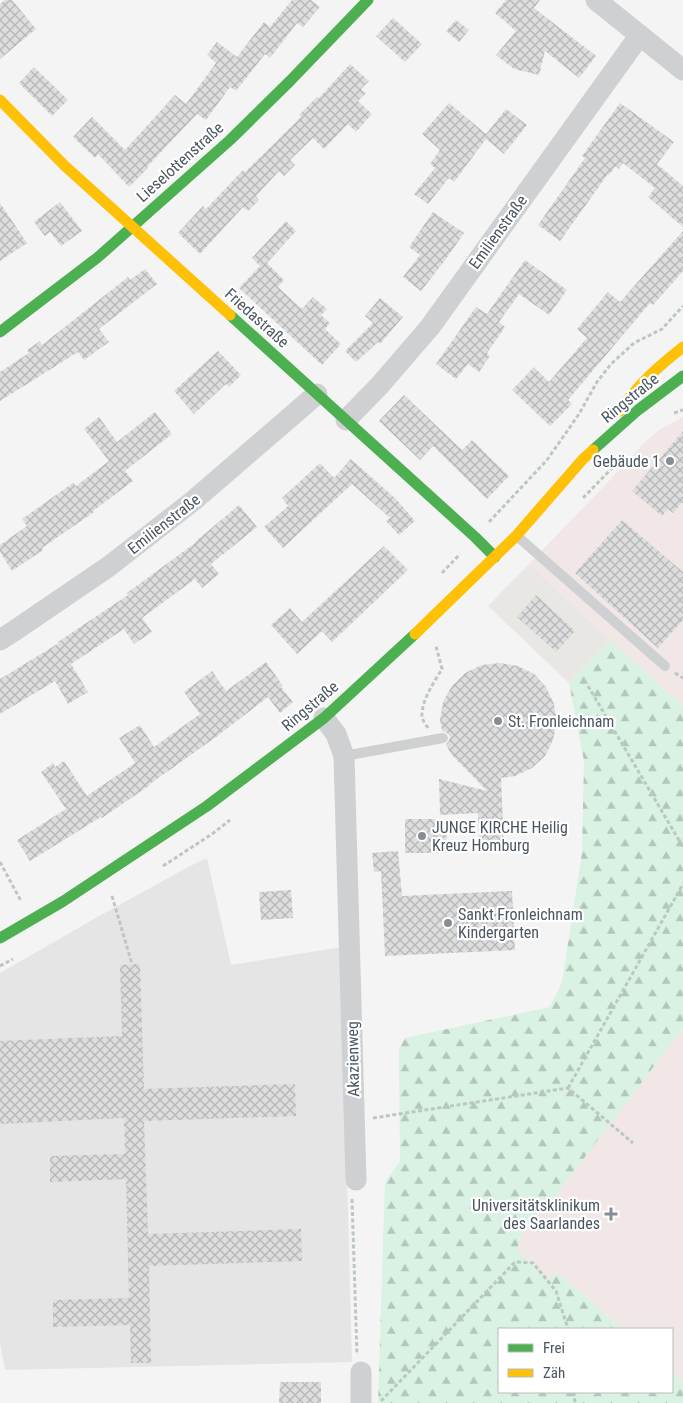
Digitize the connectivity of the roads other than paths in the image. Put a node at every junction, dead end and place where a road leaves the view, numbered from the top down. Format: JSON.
{"nodes":[{"id":1,"x":368,"y":0,"type":"edge"},
{"id":2,"x":596,"y":0,"type":"edge"},
{"id":3,"x":640,"y":35,"type":"junction"},
{"id":4,"x":683,"y":70,"type":"edge"},
{"id":5,"x":0,"y":100,"type":"edge"},
{"id":6,"x":133,"y":226,"type":"junction"},
{"id":7,"x":0,"y":332,"type":"edge"},
{"id":8,"x":683,"y":347,"type":"edge"},
{"id":9,"x":683,"y":376,"type":"edge"},
{"id":10,"x":317,"y":394,"type":"junction"},
{"id":11,"x":346,"y":420,"type":"junction"},
{"id":12,"x":598,"y":446,"type":"junction"},
{"id":13,"x":516,"y":536,"type":"junction"},
{"id":14,"x":495,"y":557,"type":"junction"},
{"id":15,"x":0,"y":640,"type":"edge"},
{"id":16,"x":665,"y":666,"type":"dead end"},
{"id":17,"x":324,"y":718,"type":"junction"},
{"id":18,"x":438,"y":738,"type":"road end"},
{"id":19,"x":344,"y":756,"type":"junction"},
{"id":20,"x":0,"y":938,"type":"edge"},
{"id":21,"x":356,"y":1180,"type":"road end"},
{"id":22,"x":361,"y":1372,"type":"road end"},
{"id":23,"x":361,"y":1403,"type":"edge"}],
"edges":[{"from":1,"to":6,"type":"street","name":"Lieselottenstraße"},
{"from":2,"to":3,"type":"street"},
{"from":3,"to":4,"type":"street"},
{"from":3,"to":11,"type":"street","name":"Emilienstraße"},
{"from":5,"to":6,"type":"street","name":"Friedastraße"},
{"from":6,"to":7,"type":"street","name":"Lieselottenstraße"},
{"from":6,"to":10,"type":"street","name":"Friedastraße"},
{"from":8,"to":12,"type":"street","name":"Ringstraße"},
{"from":9,"to":12,"type":"street","name":"Ringstraße"},
{"from":10,"to":11,"type":"street","name":"Friedastraße"},
{"from":10,"to":15,"type":"street","name":"Emilienstraße"},
{"from":11,"to":14,"type":"street","name":"Friedastraße"},
{"from":12,"to":13,"type":"street","name":"Ringstraße"},
{"from":13,"to":14,"type":"street","name":"Ringstraße"},
{"from":13,"to":16,"type":"lane"},
{"from":14,"to":17,"type":"street","name":"Ringstraße"},
{"from":17,"to":19,"type":"street","name":"Akazienweg"},
{"from":17,"to":20,"type":"street","name":"Ringstraße"},
{"from":18,"to":19,"type":"lane"},
{"from":19,"to":21,"type":"street","name":"Akazienweg"},
{"from":22,"to":23,"type":"street"}]}
